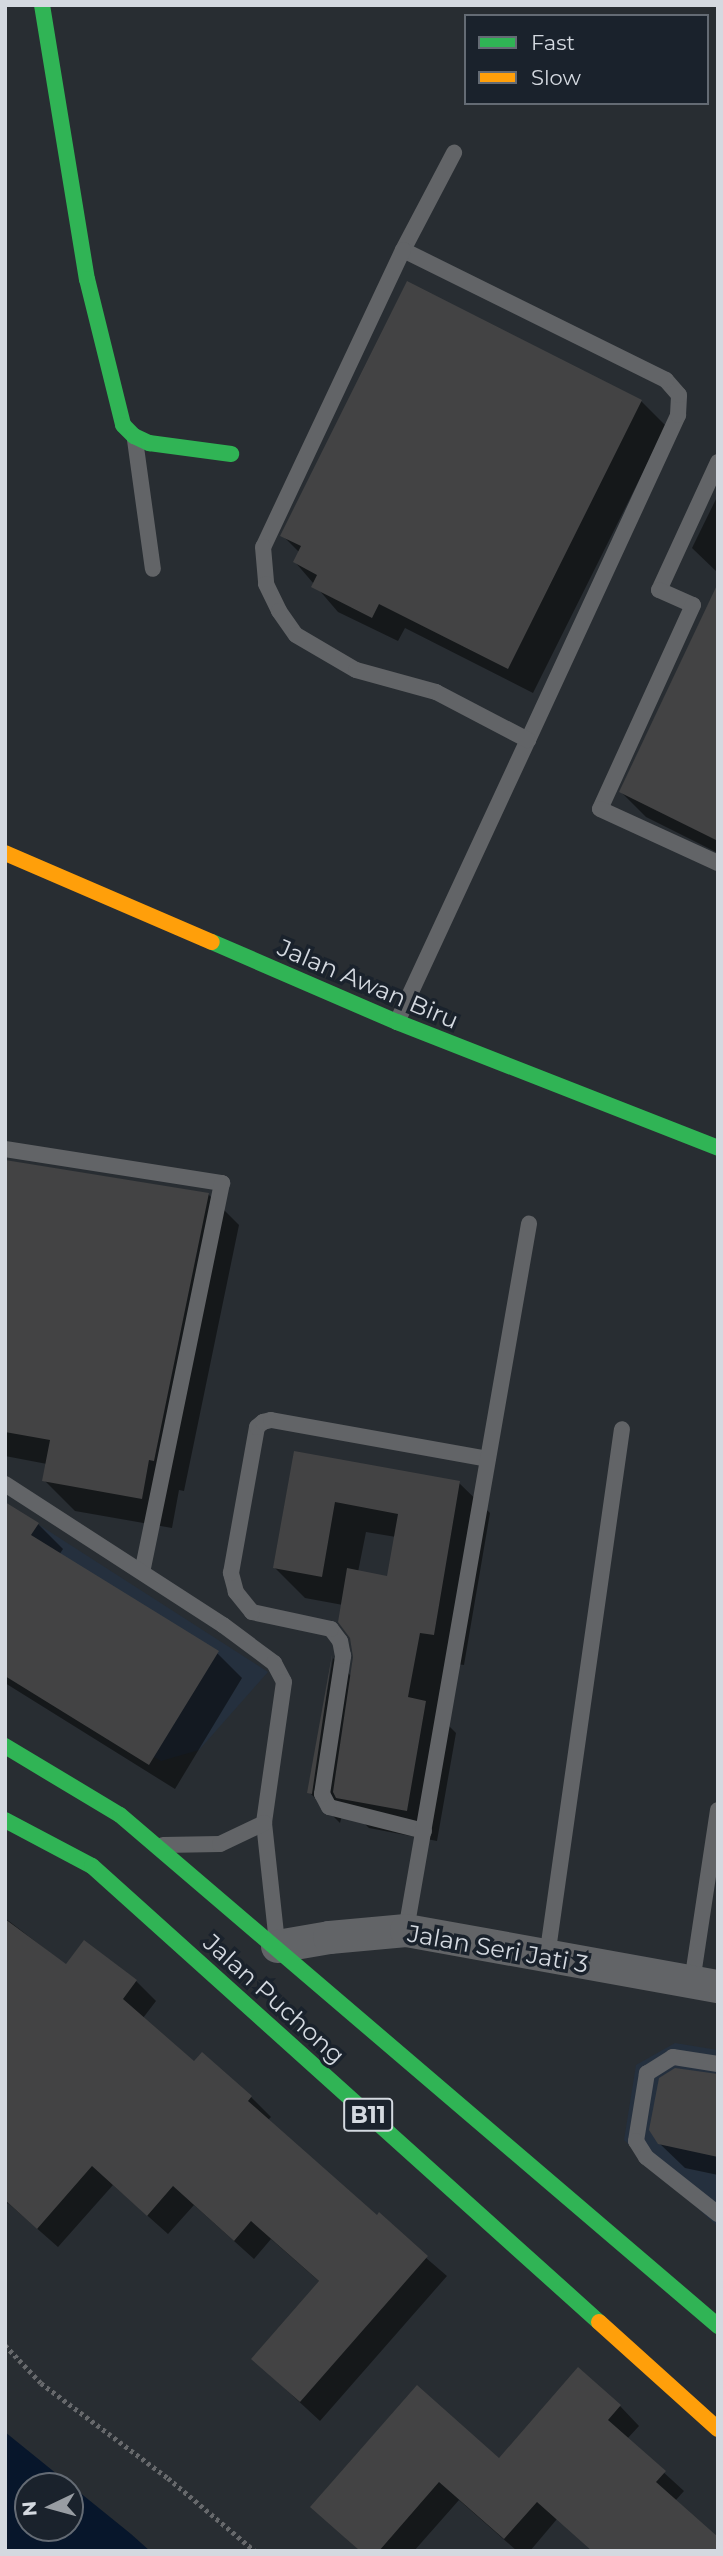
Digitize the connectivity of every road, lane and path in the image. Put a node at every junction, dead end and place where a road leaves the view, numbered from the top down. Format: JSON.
{"nodes":[{"id":1,"x":42,"y":5,"type":"edge"},
{"id":2,"x":454,"y":153,"type":"dead end"},
{"id":3,"x":403,"y":250,"type":"junction"},
{"id":4,"x":134,"y":436,"type":"junction"},
{"id":5,"x":231,"y":454,"type":"dead end"},
{"id":6,"x":718,"y":462,"type":"edge"},
{"id":7,"x":153,"y":569,"type":"dead end"},
{"id":8,"x":528,"y":740,"type":"junction"},
{"id":9,"x":5,"y":853,"type":"edge"},
{"id":10,"x":718,"y":863,"type":"edge"},
{"id":11,"x":397,"y":1022,"type":"junction"},
{"id":12,"x":718,"y":1148,"type":"edge"},
{"id":13,"x":5,"y":1149,"type":"edge"},
{"id":14,"x":529,"y":1224,"type":"dead end"},
{"id":15,"x":622,"y":1429,"type":"dead end"},
{"id":16,"x":488,"y":1459,"type":"junction"},
{"id":17,"x":5,"y":1484,"type":"edge"},
{"id":18,"x":142,"y":1573,"type":"junction"},
{"id":19,"x":5,"y":1746,"type":"edge"},
{"id":20,"x":718,"y":1810,"type":"edge"},
{"id":21,"x":5,"y":1820,"type":"edge"},
{"id":22,"x":264,"y":1822,"type":"junction"},
{"id":23,"x":424,"y":1831,"type":"junction"},
{"id":24,"x":157,"y":1845,"type":"junction"},
{"id":25,"x":709,"y":1909,"type":"edge"},
{"id":26,"x":406,"y":1930,"type":"junction"},
{"id":27,"x":277,"y":1946,"type":"junction"},
{"id":28,"x":547,"y":1956,"type":"junction"},
{"id":29,"x":705,"y":1984,"type":"edge"},
{"id":30,"x":718,"y":2064,"type":"edge"},
{"id":31,"x":718,"y":2214,"type":"edge"},
{"id":32,"x":718,"y":2326,"type":"edge"},
{"id":33,"x":5,"y":2345,"type":"edge"},
{"id":34,"x":718,"y":2429,"type":"edge"},
{"id":35,"x":255,"y":2551,"type":"edge"}],
"edges":[{"from":1,"to":4,"type":"main road"},
{"from":2,"to":3,"type":"lane"},
{"from":3,"to":8,"type":"lane"},
{"from":3,"to":8,"type":"lane"},
{"from":4,"to":5,"type":"main road"},
{"from":4,"to":7,"type":"lane"},
{"from":6,"to":10,"type":"lane"},
{"from":8,"to":11,"type":"lane"},
{"from":9,"to":11,"type":"main road","name":"Jalan Awan Biru"},
{"from":11,"to":12,"type":"main road","name":"Jalan Awan Biru"},
{"from":13,"to":18,"type":"lane"},
{"from":14,"to":16,"type":"lane"},
{"from":15,"to":28,"type":"lane"},
{"from":16,"to":23,"type":"lane"},
{"from":16,"to":23,"type":"lane"},
{"from":17,"to":18,"type":"lane"},
{"from":18,"to":22,"type":"lane"},
{"from":19,"to":24,"type":"main road","name":"Jalan Puchong"},
{"from":20,"to":25,"type":"lane"},
{"from":21,"to":34,"type":"main road","name":"Jalan Puchong","number":"B11"},
{"from":22,"to":24,"type":"lane"},
{"from":22,"to":27,"type":"lane"},
{"from":23,"to":26,"type":"lane"},
{"from":24,"to":27,"type":"main road","name":"Jalan Puchong"},
{"from":25,"to":29,"type":"lane"},
{"from":26,"to":27,"type":"street","name":"Jalan Seri Jati 3"},
{"from":26,"to":28,"type":"street","name":"Jalan Seri Jati 3"},
{"from":27,"to":32,"type":"main road","name":"Jalan Puchong"},
{"from":28,"to":29,"type":"street","name":"Jalan Seri Jati 3"},
{"from":30,"to":31,"type":"lane"},
{"from":33,"to":35,"type":"path"}]}
